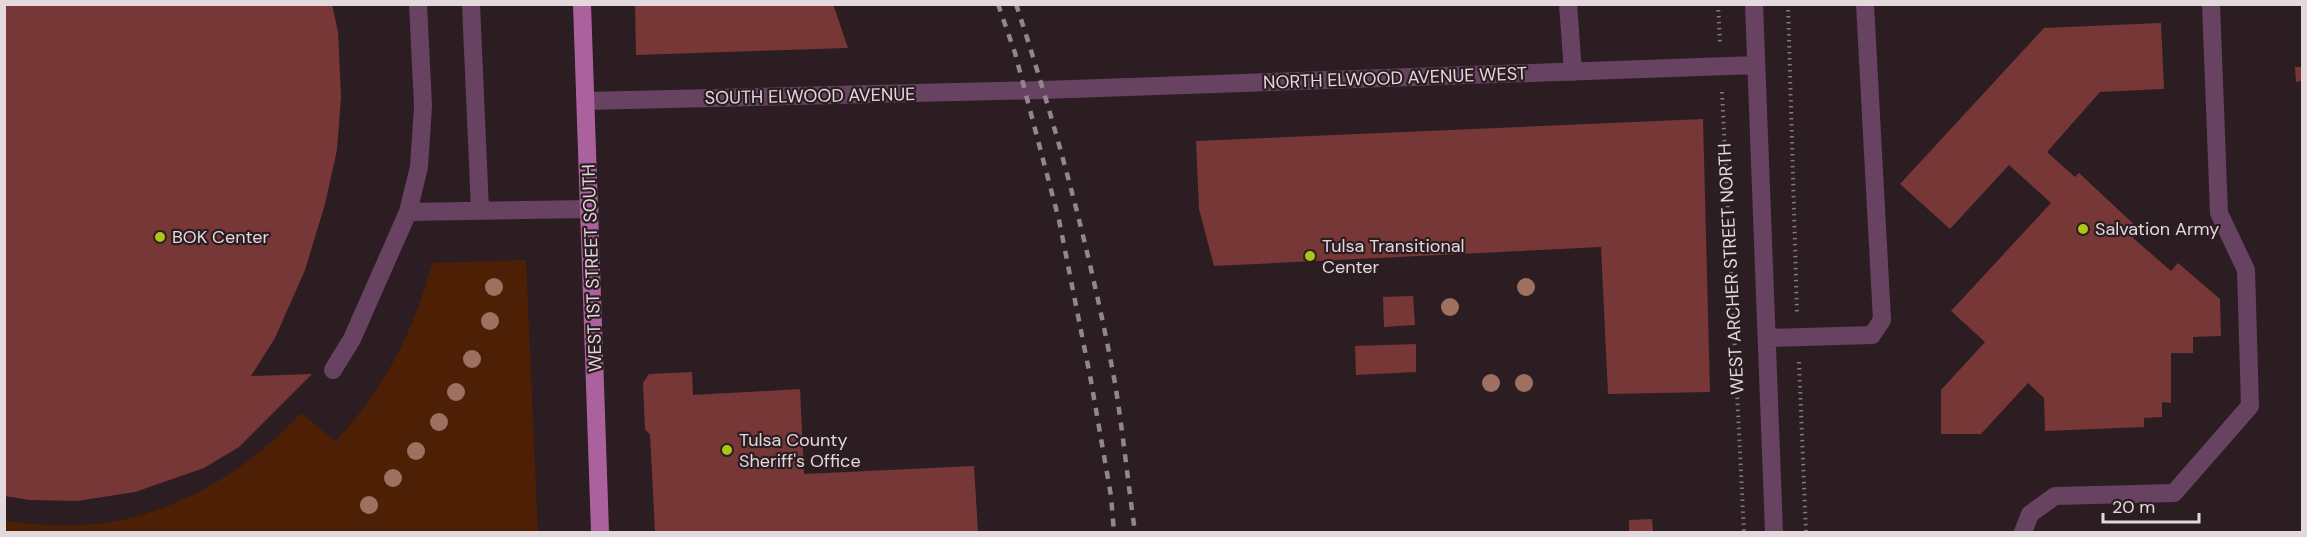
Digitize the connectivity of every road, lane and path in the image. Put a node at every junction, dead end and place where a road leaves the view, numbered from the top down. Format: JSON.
{"nodes":[{"id":1,"x":418,"y":4,"type":"edge"},
{"id":2,"x":471,"y":4,"type":"edge"},
{"id":3,"x":582,"y":4,"type":"edge"},
{"id":4,"x":1568,"y":4,"type":"edge"},
{"id":5,"x":1718,"y":4,"type":"edge"},
{"id":6,"x":1754,"y":4,"type":"edge"},
{"id":7,"x":1788,"y":4,"type":"edge"},
{"id":8,"x":1865,"y":4,"type":"edge"},
{"id":9,"x":2211,"y":4,"type":"edge"},
{"id":10,"x":1756,"y":65,"type":"junction"},
{"id":11,"x":1721,"y":66,"type":"junction"},
{"id":12,"x":1573,"y":72,"type":"junction"},
{"id":13,"x":1034,"y":90,"type":"joint"},
{"id":14,"x":586,"y":101,"type":"junction"},
{"id":15,"x":590,"y":209,"type":"junction"},
{"id":16,"x":480,"y":210,"type":"junction"},
{"id":17,"x":408,"y":212,"type":"junction"},
{"id":18,"x":1767,"y":338,"type":"junction"},
{"id":19,"x":1797,"y":338,"type":"junction"},
{"id":20,"x":333,"y":370,"type":"dead end"},
{"id":21,"x":600,"y":532,"type":"edge"},
{"id":22,"x":1744,"y":532,"type":"edge"},
{"id":23,"x":1774,"y":532,"type":"edge"},
{"id":24,"x":1806,"y":532,"type":"edge"},
{"id":25,"x":2023,"y":532,"type":"edge"}],
"edges":[{"from":1,"to":17,"type":"street"},
{"from":2,"to":16,"type":"street"},
{"from":3,"to":14,"type":"main road","name":"WEST 1ST STREET SOUTH"},
{"from":4,"to":12,"type":"street"},
{"from":5,"to":11,"type":"path","name":"WEST ARCHER STREET NORTH"},
{"from":6,"to":10,"type":"street","name":"WEST ARCHER STREET NORTH"},
{"from":7,"to":19,"type":"path"},
{"from":8,"to":19,"type":"street"},
{"from":9,"to":25,"type":"street"},
{"from":10,"to":11,"type":"street","name":"NORTH ELWOOD AVENUE WEST"},
{"from":10,"to":18,"type":"street","name":"WEST ARCHER STREET NORTH"},
{"from":11,"to":12,"type":"street","name":"NORTH ELWOOD AVENUE WEST"},
{"from":11,"to":22,"type":"path","name":"WEST ARCHER STREET NORTH"},
{"from":12,"to":13,"type":"street","name":"NORTH ELWOOD AVENUE WEST"},
{"from":13,"to":14,"type":"street","name":"SOUTH ELWOOD AVENUE"},
{"from":14,"to":15,"type":"main road","name":"WEST 1ST STREET SOUTH"},
{"from":15,"to":16,"type":"street"},
{"from":15,"to":21,"type":"main road","name":"WEST 1ST STREET SOUTH"},
{"from":16,"to":17,"type":"street"},
{"from":17,"to":20,"type":"street"},
{"from":18,"to":19,"type":"street"},
{"from":18,"to":23,"type":"street","name":"WEST ARCHER STREET NORTH"},
{"from":19,"to":24,"type":"path"}]}
